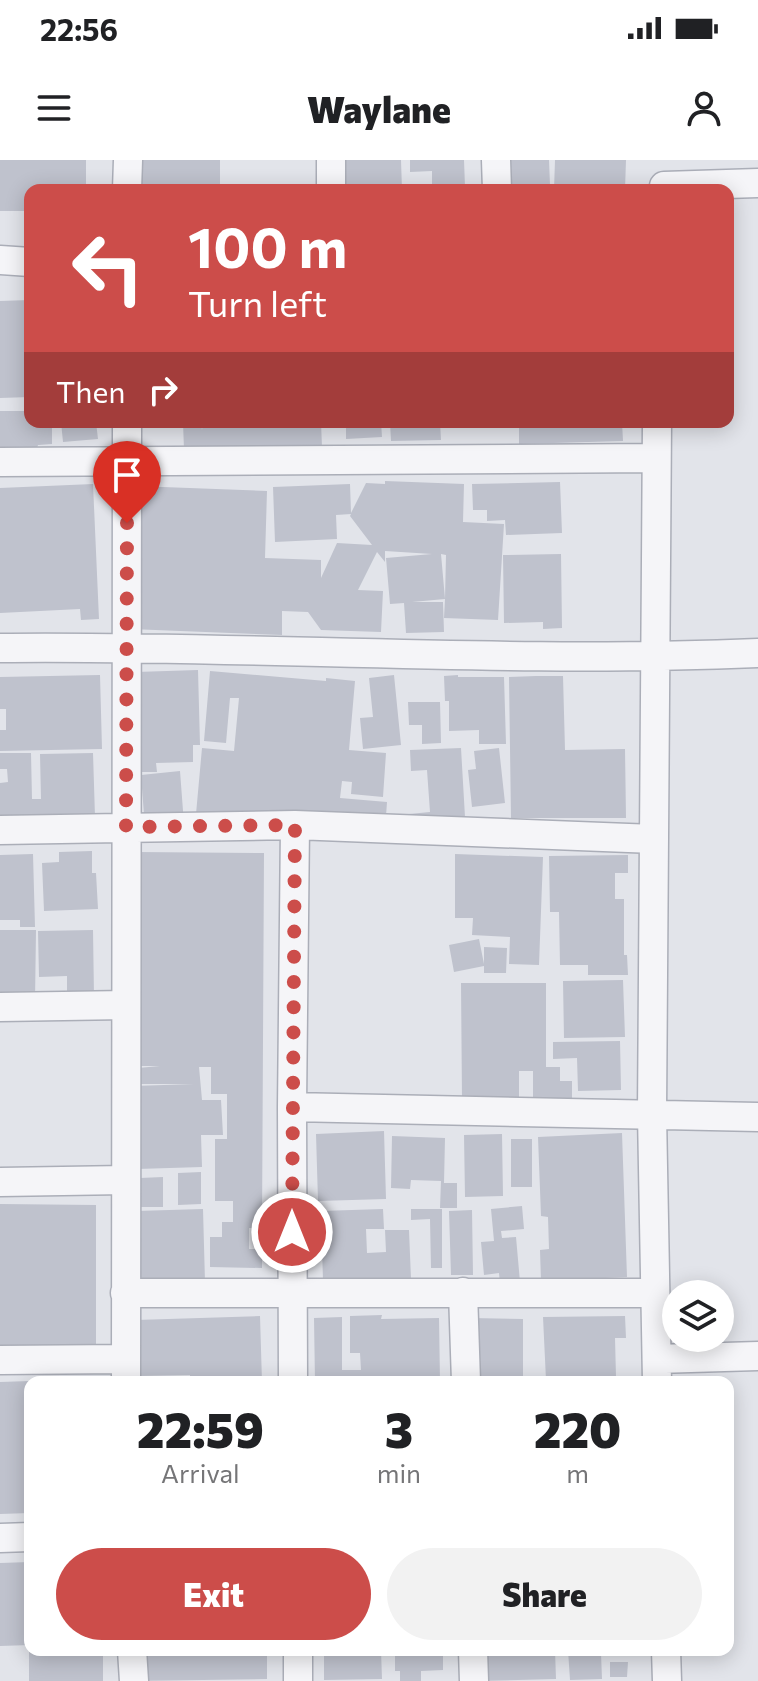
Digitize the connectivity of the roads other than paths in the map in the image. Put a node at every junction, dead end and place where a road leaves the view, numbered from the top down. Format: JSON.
{"nodes":[{"id":1,"x":128,"y":160,"type":"edge"},
{"id":2,"x":331,"y":160,"type":"edge"},
{"id":3,"x":496,"y":160,"type":"edge"},
{"id":4,"x":664,"y":179,"type":"edge"},
{"id":5,"x":758,"y":183,"type":"edge"},
{"id":6,"x":127,"y":184,"type":"edge"},
{"id":7,"x":331,"y":184,"type":"edge"},
{"id":8,"x":497,"y":184,"type":"edge"},
{"id":9,"x":0,"y":260,"type":"edge"},
{"id":10,"x":24,"y":262,"type":"edge"},
{"id":11,"x":127,"y":428,"type":"edge"},
{"id":12,"x":657,"y":428,"type":"edge"},
{"id":13,"x":656,"y":458,"type":"junction"},
{"id":14,"x":127,"y":461,"type":"junction"},
{"id":15,"x":0,"y":462,"type":"edge"},
{"id":16,"x":125,"y":646,"type":"junction"},
{"id":17,"x":0,"y":648,"type":"edge"},
{"id":18,"x":758,"y":653,"type":"edge"},
{"id":19,"x":655,"y":657,"type":"junction"},
{"id":20,"x":295,"y":825,"type":"junction"},
{"id":21,"x":126,"y":827,"type":"junction"},
{"id":22,"x":0,"y":830,"type":"edge"},
{"id":23,"x":654,"y":839,"type":"junction"},
{"id":24,"x":126,"y":1005,"type":"junction"},
{"id":25,"x":0,"y":1007,"type":"edge"},
{"id":26,"x":292,"y":1107,"type":"junction"},
{"id":27,"x":652,"y":1114,"type":"junction"},
{"id":28,"x":758,"y":1117,"type":"edge"},
{"id":29,"x":125,"y":1180,"type":"junction"},
{"id":30,"x":0,"y":1182,"type":"edge"},
{"id":31,"x":463,"y":1292,"type":"junction"},
{"id":32,"x":125,"y":1293,"type":"junction"},
{"id":33,"x":655,"y":1293,"type":"junction"},
{"id":34,"x":292,"y":1294,"type":"junction"},
{"id":35,"x":758,"y":1356,"type":"edge"},
{"id":36,"x":0,"y":1360,"type":"edge"},
{"id":37,"x":126,"y":1370,"type":"edge"},
{"id":38,"x":657,"y":1370,"type":"edge"},
{"id":39,"x":293,"y":1376,"type":"edge"},
{"id":40,"x":466,"y":1376,"type":"edge"},
{"id":41,"x":24,"y":1537,"type":"edge"},
{"id":42,"x":0,"y":1538,"type":"edge"},
{"id":43,"x":132,"y":1656,"type":"edge"},
{"id":44,"x":298,"y":1656,"type":"edge"},
{"id":45,"x":473,"y":1656,"type":"edge"},
{"id":46,"x":666,"y":1656,"type":"edge"},
{"id":47,"x":134,"y":1681,"type":"edge"},
{"id":48,"x":298,"y":1681,"type":"edge"},
{"id":49,"x":474,"y":1681,"type":"edge"},
{"id":50,"x":667,"y":1681,"type":"edge"}],
"edges":[{"from":1,"to":6,"type":"street"},
{"from":2,"to":7,"type":"street"},
{"from":3,"to":8,"type":"street"},
{"from":4,"to":5,"type":"street"},
{"from":9,"to":10,"type":"street"},
{"from":11,"to":14,"type":"street"},
{"from":12,"to":13,"type":"street"},
{"from":13,"to":14,"type":"street"},
{"from":13,"to":19,"type":"street"},
{"from":14,"to":15,"type":"street"},
{"from":14,"to":16,"type":"street"},
{"from":16,"to":17,"type":"street"},
{"from":16,"to":19,"type":"street"},
{"from":16,"to":21,"type":"street"},
{"from":18,"to":19,"type":"street"},
{"from":19,"to":23,"type":"street"},
{"from":20,"to":21,"type":"street"},
{"from":20,"to":23,"type":"street"},
{"from":20,"to":26,"type":"street"},
{"from":21,"to":22,"type":"street"},
{"from":21,"to":24,"type":"street"},
{"from":23,"to":27,"type":"street"},
{"from":24,"to":25,"type":"street"},
{"from":24,"to":29,"type":"street"},
{"from":26,"to":27,"type":"street"},
{"from":26,"to":34,"type":"street"},
{"from":27,"to":28,"type":"street"},
{"from":27,"to":33,"type":"street"},
{"from":29,"to":30,"type":"street"},
{"from":29,"to":32,"type":"street"},
{"from":31,"to":33,"type":"street"},
{"from":31,"to":34,"type":"street"},
{"from":31,"to":40,"type":"street"},
{"from":32,"to":34,"type":"street"},
{"from":32,"to":37,"type":"street"},
{"from":33,"to":38,"type":"street"},
{"from":34,"to":39,"type":"street"},
{"from":35,"to":38,"type":"street"},
{"from":36,"to":37,"type":"street"},
{"from":41,"to":42,"type":"street"},
{"from":43,"to":47,"type":"street"},
{"from":44,"to":48,"type":"street"},
{"from":45,"to":49,"type":"street"},
{"from":46,"to":50,"type":"street"}]}
